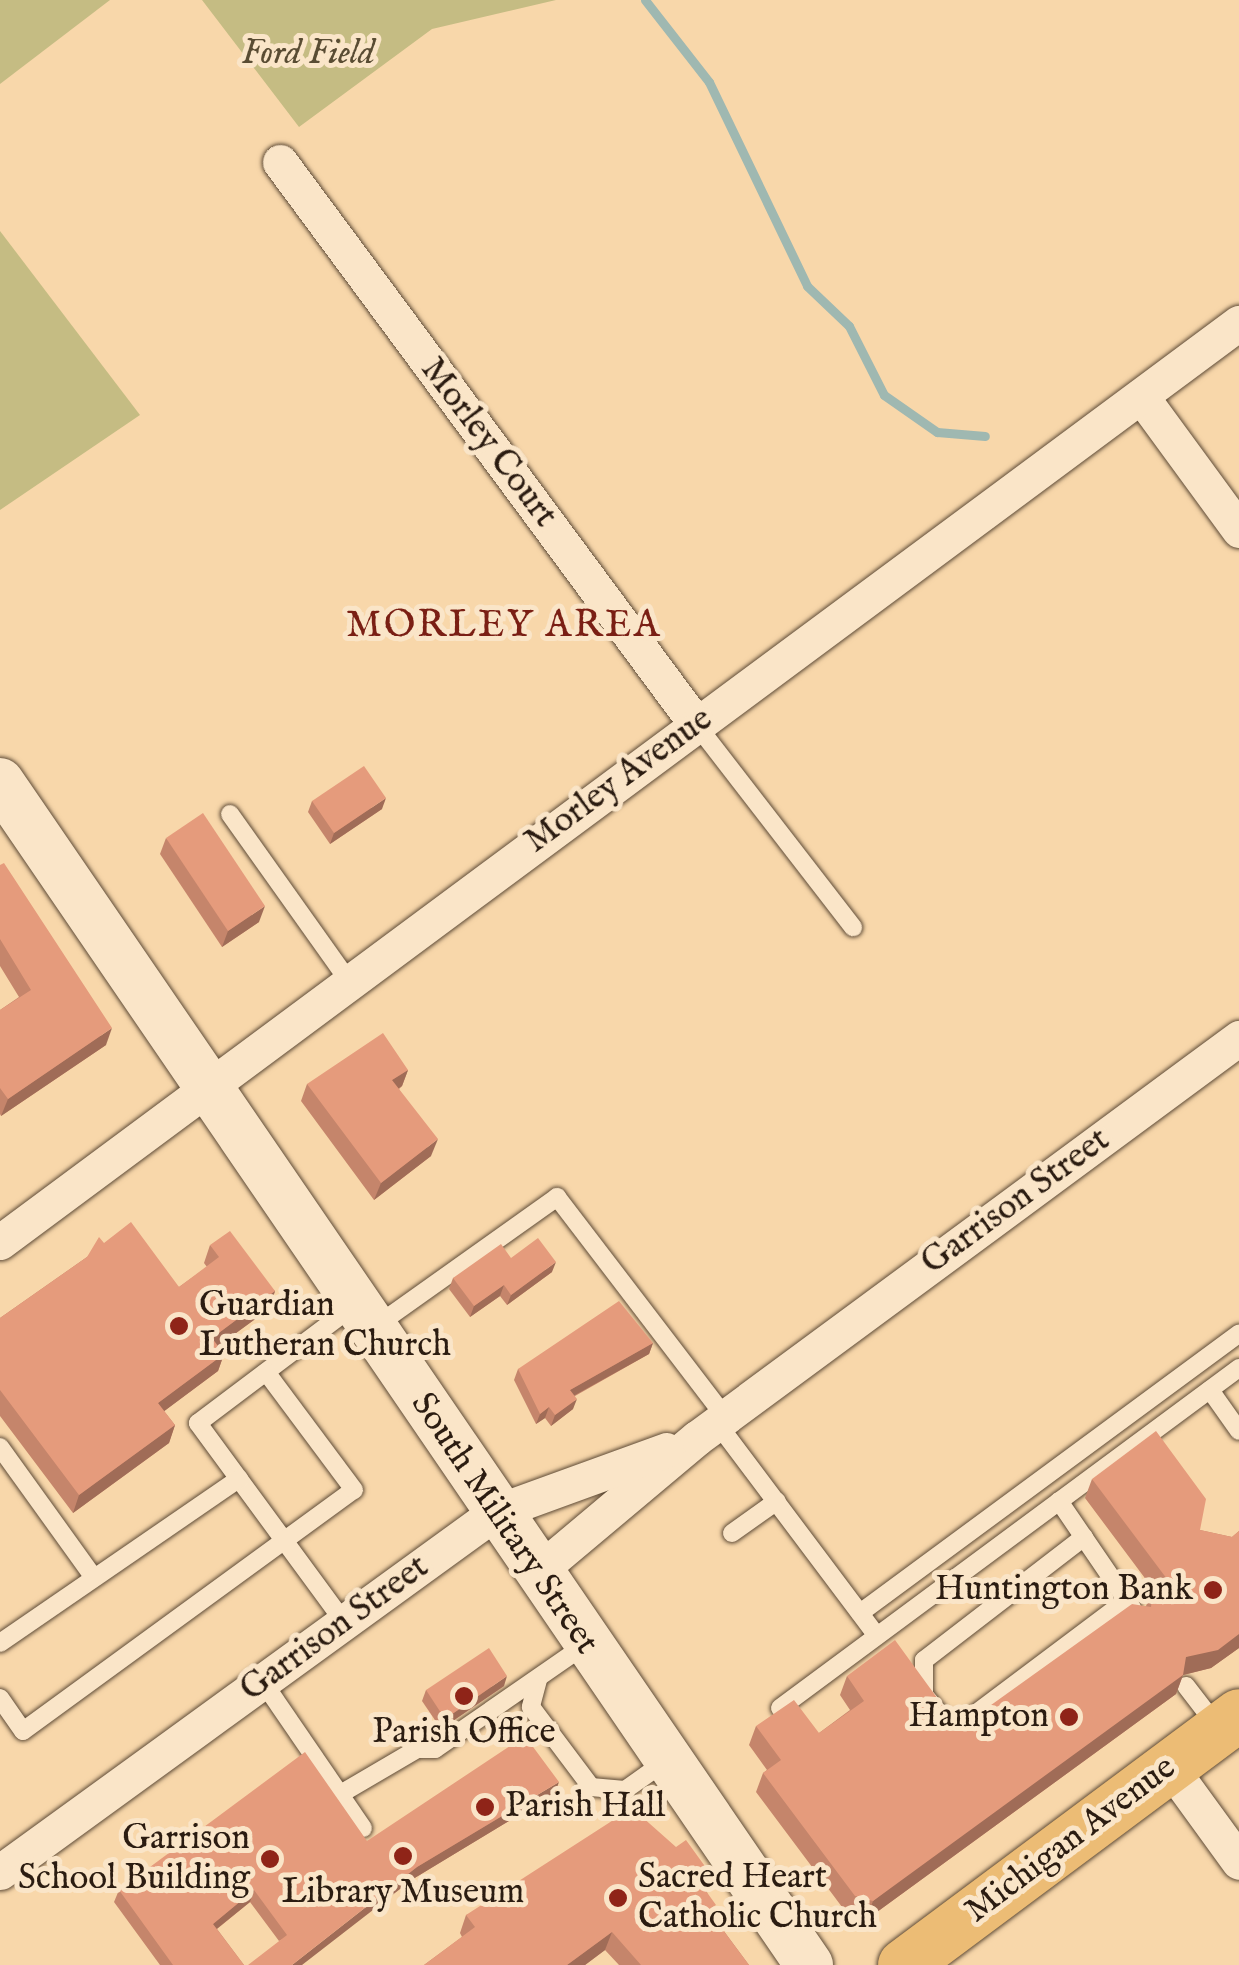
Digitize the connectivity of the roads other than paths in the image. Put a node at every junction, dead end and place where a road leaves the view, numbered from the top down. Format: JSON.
{"nodes":[{"id":1,"x":280,"y":162,"type":"dead end"},
{"id":2,"x":1239,"y":323,"type":"edge"},
{"id":3,"x":1140,"y":396,"type":"junction"},
{"id":4,"x":1239,"y":530,"type":"edge"},
{"id":5,"x":696,"y":724,"type":"junction"},
{"id":6,"x":0,"y":782,"type":"edge"},
{"id":7,"x":230,"y":814,"type":"dead end"},
{"id":8,"x":853,"y":927,"type":"dead end"},
{"id":9,"x":348,"y":980,"type":"junction"},
{"id":10,"x":1239,"y":1038,"type":"edge"},
{"id":11,"x":208,"y":1083,"type":"junction"},
{"id":12,"x":0,"y":1242,"type":"edge"},
{"id":13,"x":364,"y":1316,"type":"junction"},
{"id":14,"x":1239,"y":1334,"type":"edge"},
{"id":15,"x":1239,"y":1368,"type":"edge"},
{"id":16,"x":266,"y":1372,"type":"junction"},
{"id":17,"x":1210,"y":1390,"type":"junction"},
{"id":18,"x":713,"y":1426,"type":"junction"},
{"id":19,"x":1239,"y":1430,"type":"edge"},
{"id":20,"x":0,"y":1447,"type":"edge"},
{"id":21,"x":239,"y":1479,"type":"junction"},
{"id":22,"x":1059,"y":1501,"type":"junction"},
{"id":23,"x":777,"y":1502,"type":"junction"},
{"id":24,"x":496,"y":1512,"type":"junction"},
{"id":25,"x":732,"y":1533,"type":"dead end"},
{"id":26,"x":1084,"y":1537,"type":"junction"},
{"id":27,"x":285,"y":1540,"type":"junction"},
{"id":28,"x":536,"y":1573,"type":"junction"},
{"id":29,"x":94,"y":1578,"type":"junction"},
{"id":30,"x":860,"y":1613,"type":"junction"},
{"id":31,"x":344,"y":1622,"type":"junction"},
{"id":32,"x":877,"y":1636,"type":"junction"},
{"id":33,"x":0,"y":1644,"type":"edge"},
{"id":34,"x":584,"y":1646,"type":"junction"},
{"id":35,"x":538,"y":1680,"type":"junction"},
{"id":36,"x":262,"y":1682,"type":"junction"},
{"id":37,"x":1186,"y":1686,"type":"edge"},
{"id":38,"x":0,"y":1698,"type":"edge"},
{"id":39,"x":780,"y":1708,"type":"edge"},
{"id":40,"x":1229,"y":1723,"type":"edge"},
{"id":41,"x":667,"y":1760,"type":"junction"},
{"id":42,"x":1170,"y":1767,"type":"junction"},
{"id":43,"x":337,"y":1796,"type":"junction"},
{"id":44,"x":363,"y":1828,"type":"edge"},
{"id":45,"x":1239,"y":1862,"type":"edge"},
{"id":46,"x":0,"y":1872,"type":"edge"},
{"id":47,"x":810,"y":1965,"type":"edge"},
{"id":48,"x":904,"y":1965,"type":"edge"}],
"edges":[{"from":1,"to":5,"type":"street","name":"Morley Court"},
{"from":2,"to":3,"type":"street","name":"Morley Avenue"},
{"from":3,"to":4,"type":"street"},
{"from":3,"to":5,"type":"street","name":"Morley Avenue"},
{"from":5,"to":8,"type":"lane"},
{"from":5,"to":9,"type":"street","name":"Morley Avenue"},
{"from":6,"to":11,"type":"street","name":"South Military Street"},
{"from":7,"to":9,"type":"lane"},
{"from":9,"to":11,"type":"street","name":"Morley Avenue"},
{"from":10,"to":18,"type":"street","name":"Garrison Street"},
{"from":11,"to":12,"type":"street","name":"Morley Avenue"},
{"from":11,"to":13,"type":"street","name":"South Military Street"},
{"from":13,"to":16,"type":"lane"},
{"from":13,"to":18,"type":"lane"},
{"from":13,"to":24,"type":"street","name":"South Military Street"},
{"from":14,"to":30,"type":"lane"},
{"from":15,"to":17,"type":"lane"},
{"from":16,"to":21,"type":"lane"},
{"from":16,"to":27,"type":"lane"},
{"from":17,"to":19,"type":"lane"},
{"from":17,"to":22,"type":"lane"},
{"from":18,"to":23,"type":"lane"},
{"from":18,"to":24,"type":"street","name":"Garrison Street"},
{"from":18,"to":28,"type":"street","name":"Garrison Street"},
{"from":20,"to":29,"type":"lane"},
{"from":21,"to":27,"type":"lane"},
{"from":21,"to":29,"type":"lane"},
{"from":22,"to":26,"type":"lane"},
{"from":22,"to":32,"type":"lane"},
{"from":23,"to":25,"type":"lane"},
{"from":23,"to":30,"type":"lane"},
{"from":24,"to":28,"type":"street","name":"South Military Street"},
{"from":24,"to":31,"type":"street","name":"Garrison Street"},
{"from":26,"to":26,"type":"lane"},
{"from":27,"to":31,"type":"lane"},
{"from":27,"to":38,"type":"lane"},
{"from":28,"to":34,"type":"street","name":"South Military Street"},
{"from":29,"to":33,"type":"lane"},
{"from":30,"to":32,"type":"lane"},
{"from":31,"to":36,"type":"street","name":"Garrison Street"},
{"from":32,"to":39,"type":"lane"},
{"from":34,"to":35,"type":"lane"},
{"from":34,"to":41,"type":"street","name":"South Military Street"},
{"from":35,"to":41,"type":"lane"},
{"from":35,"to":43,"type":"lane"},
{"from":36,"to":43,"type":"lane"},
{"from":36,"to":46,"type":"street","name":"Garrison Street"},
{"from":37,"to":40,"type":"lane"},
{"from":40,"to":42,"type":"main road","name":"Michigan Avenue"},
{"from":41,"to":47,"type":"street","name":"South Military Street"},
{"from":42,"to":45,"type":"street"},
{"from":42,"to":48,"type":"main road","name":"Michigan Avenue"},
{"from":43,"to":44,"type":"lane"}]}
